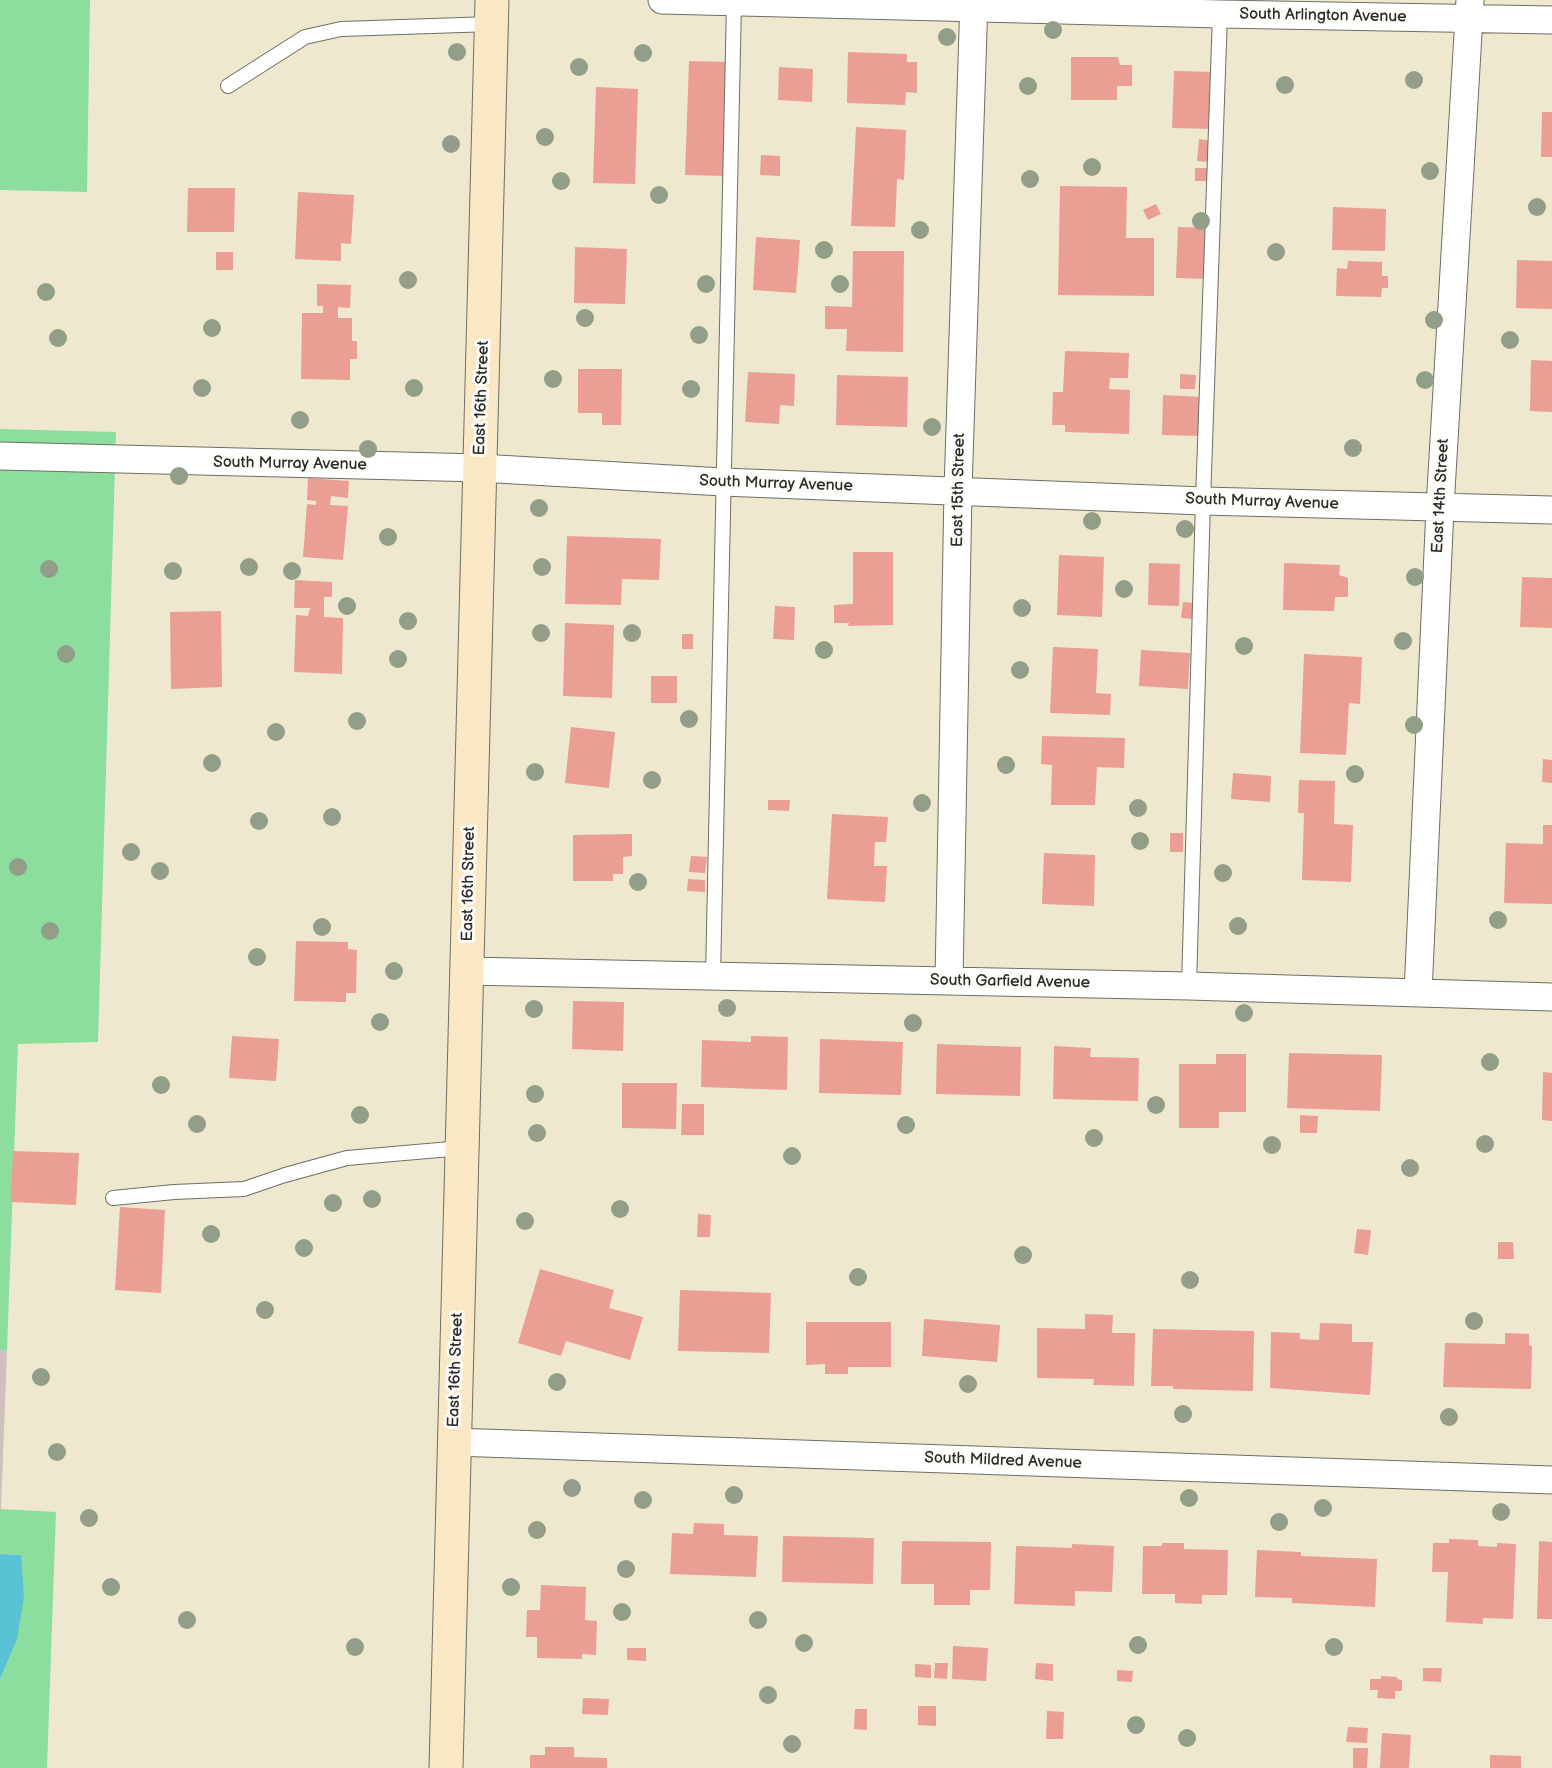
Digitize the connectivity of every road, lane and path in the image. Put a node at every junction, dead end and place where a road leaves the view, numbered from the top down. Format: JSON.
{"nodes":[{"id":1,"x":662,"y":0,"type":"edge"},
{"id":2,"x":734,"y":3,"type":"junction"},
{"id":3,"x":974,"y":4,"type":"edge"},
{"id":4,"x":1469,"y":9,"type":"edge"},
{"id":5,"x":492,"y":12,"type":"edge"},
{"id":6,"x":1220,"y":14,"type":"junction"},
{"id":7,"x":1552,"y":20,"type":"edge"},
{"id":8,"x":228,"y":86,"type":"dead end"},
{"id":9,"x":0,"y":456,"type":"edge"},
{"id":10,"x":480,"y":468,"type":"junction"},
{"id":11,"x":723,"y":482,"type":"junction"},
{"id":12,"x":958,"y":490,"type":"junction"},
{"id":13,"x":1203,"y":501,"type":"junction"},
{"id":14,"x":1440,"y":508,"type":"junction"},
{"id":15,"x":1552,"y":510,"type":"edge"},
{"id":16,"x":467,"y":971,"type":"junction"},
{"id":17,"x":713,"y":976,"type":"junction"},
{"id":18,"x":949,"y":981,"type":"junction"},
{"id":19,"x":1189,"y":986,"type":"junction"},
{"id":20,"x":1418,"y":993,"type":"junction"},
{"id":21,"x":1552,"y":997,"type":"edge"},
{"id":22,"x":462,"y":1148,"type":"junction"},
{"id":23,"x":113,"y":1198,"type":"dead end"},
{"id":24,"x":454,"y":1442,"type":"junction"},
{"id":25,"x":1552,"y":1480,"type":"edge"},
{"id":26,"x":446,"y":1768,"type":"edge"}],
"edges":[{"from":1,"to":2,"type":"street","name":"South Arlington Avenue"},
{"from":2,"to":3,"type":"street","name":"South Arlington Avenue"},
{"from":2,"to":11,"type":"lane"},
{"from":3,"to":6,"type":"street","name":"South Arlington Avenue"},
{"from":3,"to":12,"type":"street","name":"East 15th Street"},
{"from":4,"to":6,"type":"street","name":"South Arlington Avenue"},
{"from":4,"to":7,"type":"street","name":"South Arlington Avenue"},
{"from":4,"to":14,"type":"street","name":"East 14th Street"},
{"from":5,"to":8,"type":"lane"},
{"from":5,"to":10,"type":"street","name":"East 16th Street"},
{"from":6,"to":13,"type":"lane"},
{"from":9,"to":10,"type":"street","name":"South Murray Avenue"},
{"from":10,"to":11,"type":"street","name":"South Murray Avenue"},
{"from":10,"to":16,"type":"street","name":"East 16th Street"},
{"from":11,"to":12,"type":"street","name":"South Murray Avenue"},
{"from":11,"to":17,"type":"lane"},
{"from":12,"to":13,"type":"street","name":"South Murray Avenue"},
{"from":12,"to":18,"type":"street","name":"East 15th Street"},
{"from":13,"to":14,"type":"street","name":"South Murray Avenue"},
{"from":13,"to":19,"type":"lane"},
{"from":14,"to":15,"type":"street","name":"South Murray Avenue"},
{"from":14,"to":20,"type":"street","name":"East 14th Street"},
{"from":16,"to":17,"type":"street","name":"South Garfield Avenue"},
{"from":16,"to":22,"type":"street","name":"East 16th Street"},
{"from":17,"to":18,"type":"street","name":"South Garfield Avenue"},
{"from":18,"to":19,"type":"street","name":"South Garfield Avenue"},
{"from":19,"to":20,"type":"street","name":"South Garfield Avenue"},
{"from":20,"to":21,"type":"street","name":"South Garfield Avenue"},
{"from":22,"to":23,"type":"lane"},
{"from":22,"to":24,"type":"street","name":"East 16th Street"},
{"from":24,"to":25,"type":"street","name":"South Mildred Avenue"},
{"from":24,"to":26,"type":"street","name":"East 16th Street"}]}
